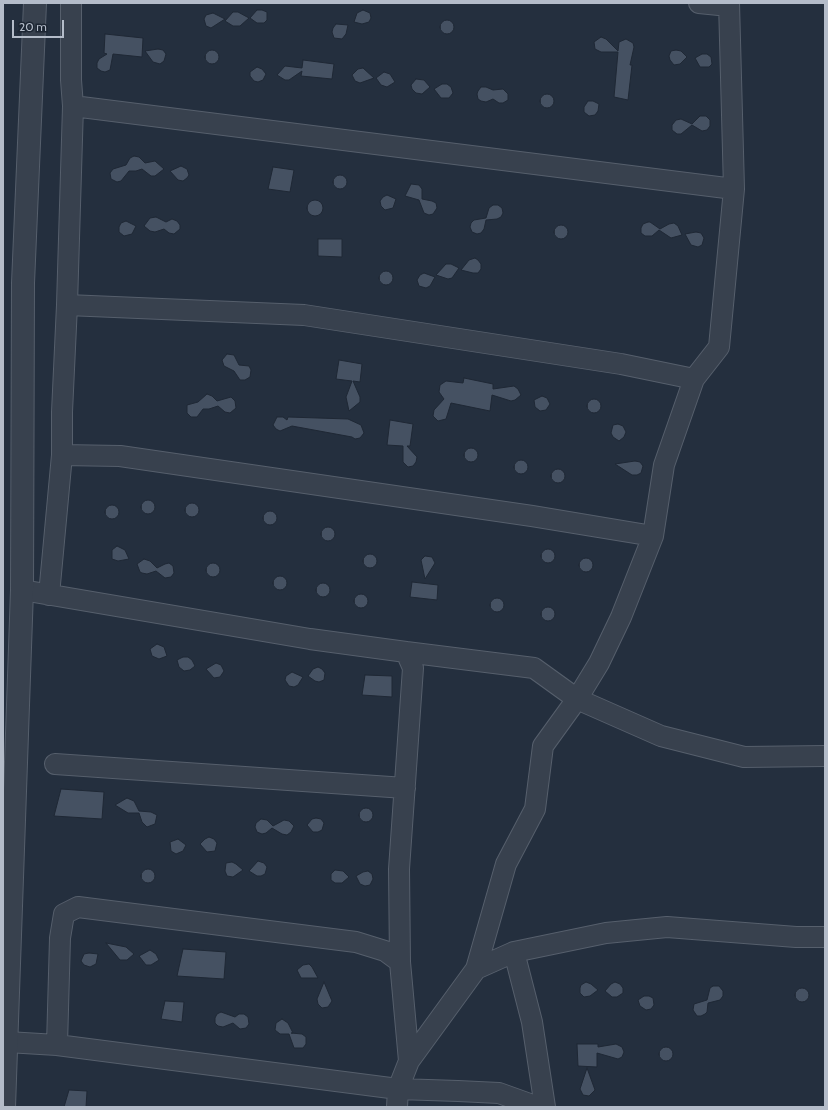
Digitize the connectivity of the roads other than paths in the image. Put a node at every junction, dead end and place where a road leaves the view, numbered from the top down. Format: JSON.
{"nodes":[{"id":1,"x":35,"y":3,"type":"edge"},
{"id":2,"x":71,"y":3,"type":"edge"},
{"id":3,"x":699,"y":3,"type":"edge"},
{"id":4,"x":729,"y":5,"type":"edge"},
{"id":5,"x":73,"y":106,"type":"junction"},
{"id":6,"x":734,"y":189,"type":"junction"},
{"id":7,"x":67,"y":305,"type":"junction"},
{"id":8,"x":694,"y":379,"type":"junction"},
{"id":9,"x":62,"y":455,"type":"junction"},
{"id":10,"x":653,"y":536,"type":"junction"},
{"id":11,"x":22,"y":590,"type":"junction"},
{"id":12,"x":49,"y":595,"type":"junction"},
{"id":13,"x":406,"y":652,"type":"junction"},
{"id":14,"x":577,"y":698,"type":"junction"},
{"id":15,"x":825,"y":756,"type":"edge"},
{"id":16,"x":54,"y":764,"type":"dead end"},
{"id":17,"x":405,"y":788,"type":"junction"},
{"id":18,"x":9,"y":812,"type":"edge"},
{"id":19,"x":825,"y":937,"type":"edge"},
{"id":20,"x":514,"y":952,"type":"junction"},
{"id":21,"x":400,"y":962,"type":"junction"},
{"id":22,"x":476,"y":969,"type":"junction"},
{"id":23,"x":7,"y":1042,"type":"junction"},
{"id":24,"x":57,"y":1045,"type":"junction"},
{"id":25,"x":409,"y":1061,"type":"junction"},
{"id":26,"x":397,"y":1098,"type":"edge"},
{"id":27,"x":4,"y":1107,"type":"edge"},
{"id":28,"x":538,"y":1107,"type":"edge"},
{"id":29,"x":545,"y":1107,"type":"edge"}],
"edges":[{"from":1,"to":11,"type":"street"},
{"from":2,"to":5,"type":"street"},
{"from":3,"to":4,"type":"street"},
{"from":4,"to":6,"type":"street"},
{"from":5,"to":6,"type":"street"},
{"from":5,"to":7,"type":"street"},
{"from":6,"to":8,"type":"street"},
{"from":7,"to":8,"type":"street"},
{"from":7,"to":9,"type":"street"},
{"from":8,"to":10,"type":"street"},
{"from":9,"to":10,"type":"street"},
{"from":9,"to":12,"type":"street"},
{"from":10,"to":14,"type":"street"},
{"from":11,"to":12,"type":"street"},
{"from":11,"to":18,"type":"street"},
{"from":12,"to":13,"type":"street"},
{"from":13,"to":14,"type":"street"},
{"from":13,"to":17,"type":"street"},
{"from":14,"to":15,"type":"street"},
{"from":14,"to":22,"type":"street"},
{"from":16,"to":17,"type":"street"},
{"from":17,"to":21,"type":"street"},
{"from":18,"to":23,"type":"street"},
{"from":19,"to":20,"type":"street"},
{"from":20,"to":22,"type":"street"},
{"from":20,"to":29,"type":"street"},
{"from":21,"to":24,"type":"street"},
{"from":21,"to":25,"type":"street"},
{"from":22,"to":25,"type":"street"},
{"from":23,"to":24,"type":"street"},
{"from":23,"to":27,"type":"street"},
{"from":24,"to":26,"type":"street"},
{"from":25,"to":26,"type":"street"},
{"from":26,"to":28,"type":"street"}]}
